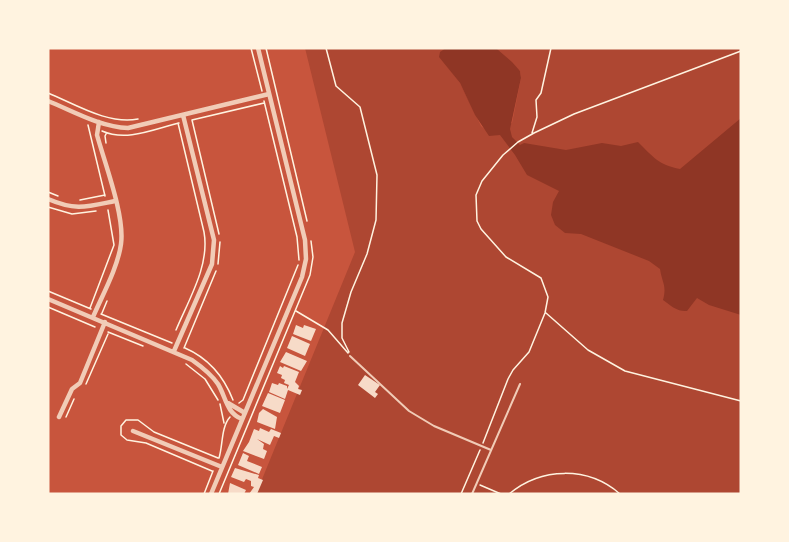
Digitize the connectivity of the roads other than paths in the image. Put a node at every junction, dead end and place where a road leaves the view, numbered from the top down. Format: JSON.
{"nodes":[{"id":1,"x":258,"y":48,"type":"edge"},
{"id":2,"x":269,"y":94,"type":"junction"},
{"id":3,"x":48,"y":101,"type":"edge"},
{"id":4,"x":183,"y":115,"type":"junction"},
{"id":5,"x":99,"y":122,"type":"junction"},
{"id":6,"x":48,"y":199,"type":"edge"},
{"id":7,"x":115,"y":201,"type":"junction"},
{"id":8,"x":48,"y":299,"type":"edge"},
{"id":9,"x":93,"y":317,"type":"junction"},
{"id":10,"x":105,"y":322,"type":"junction"},
{"id":11,"x":174,"y":351,"type":"junction"},
{"id":12,"x":350,"y":356,"type":"road end"},
{"id":13,"x":520,"y":384,"type":"dead end"},
{"id":14,"x":226,"y":401,"type":"junction"},
{"id":15,"x":245,"y":413,"type":"junction"},
{"id":16,"x":59,"y":417,"type":"dead end"},
{"id":17,"x":242,"y":419,"type":"junction"},
{"id":18,"x":133,"y":431,"type":"dead end"},
{"id":19,"x":491,"y":450,"type":"junction"},
{"id":20,"x":222,"y":467,"type":"junction"},
{"id":21,"x":211,"y":494,"type":"edge"},
{"id":22,"x":472,"y":494,"type":"edge"}],
"edges":[{"from":1,"to":2,"type":"street"},
{"from":2,"to":4,"type":"street"},
{"from":2,"to":15,"type":"street"},
{"from":3,"to":5,"type":"street"},
{"from":4,"to":5,"type":"street"},
{"from":4,"to":11,"type":"street"},
{"from":5,"to":7,"type":"street"},
{"from":6,"to":7,"type":"street"},
{"from":7,"to":9,"type":"street"},
{"from":8,"to":9,"type":"street"},
{"from":9,"to":10,"type":"street"},
{"from":10,"to":11,"type":"street"},
{"from":10,"to":16,"type":"street"},
{"from":11,"to":14,"type":"street"},
{"from":12,"to":19,"type":"lane"},
{"from":13,"to":19,"type":"lane"},
{"from":14,"to":15,"type":"street"},
{"from":14,"to":17,"type":"street"},
{"from":15,"to":17,"type":"street"},
{"from":17,"to":20,"type":"street"},
{"from":18,"to":20,"type":"street"},
{"from":19,"to":22,"type":"lane"},
{"from":20,"to":21,"type":"street"}]}
